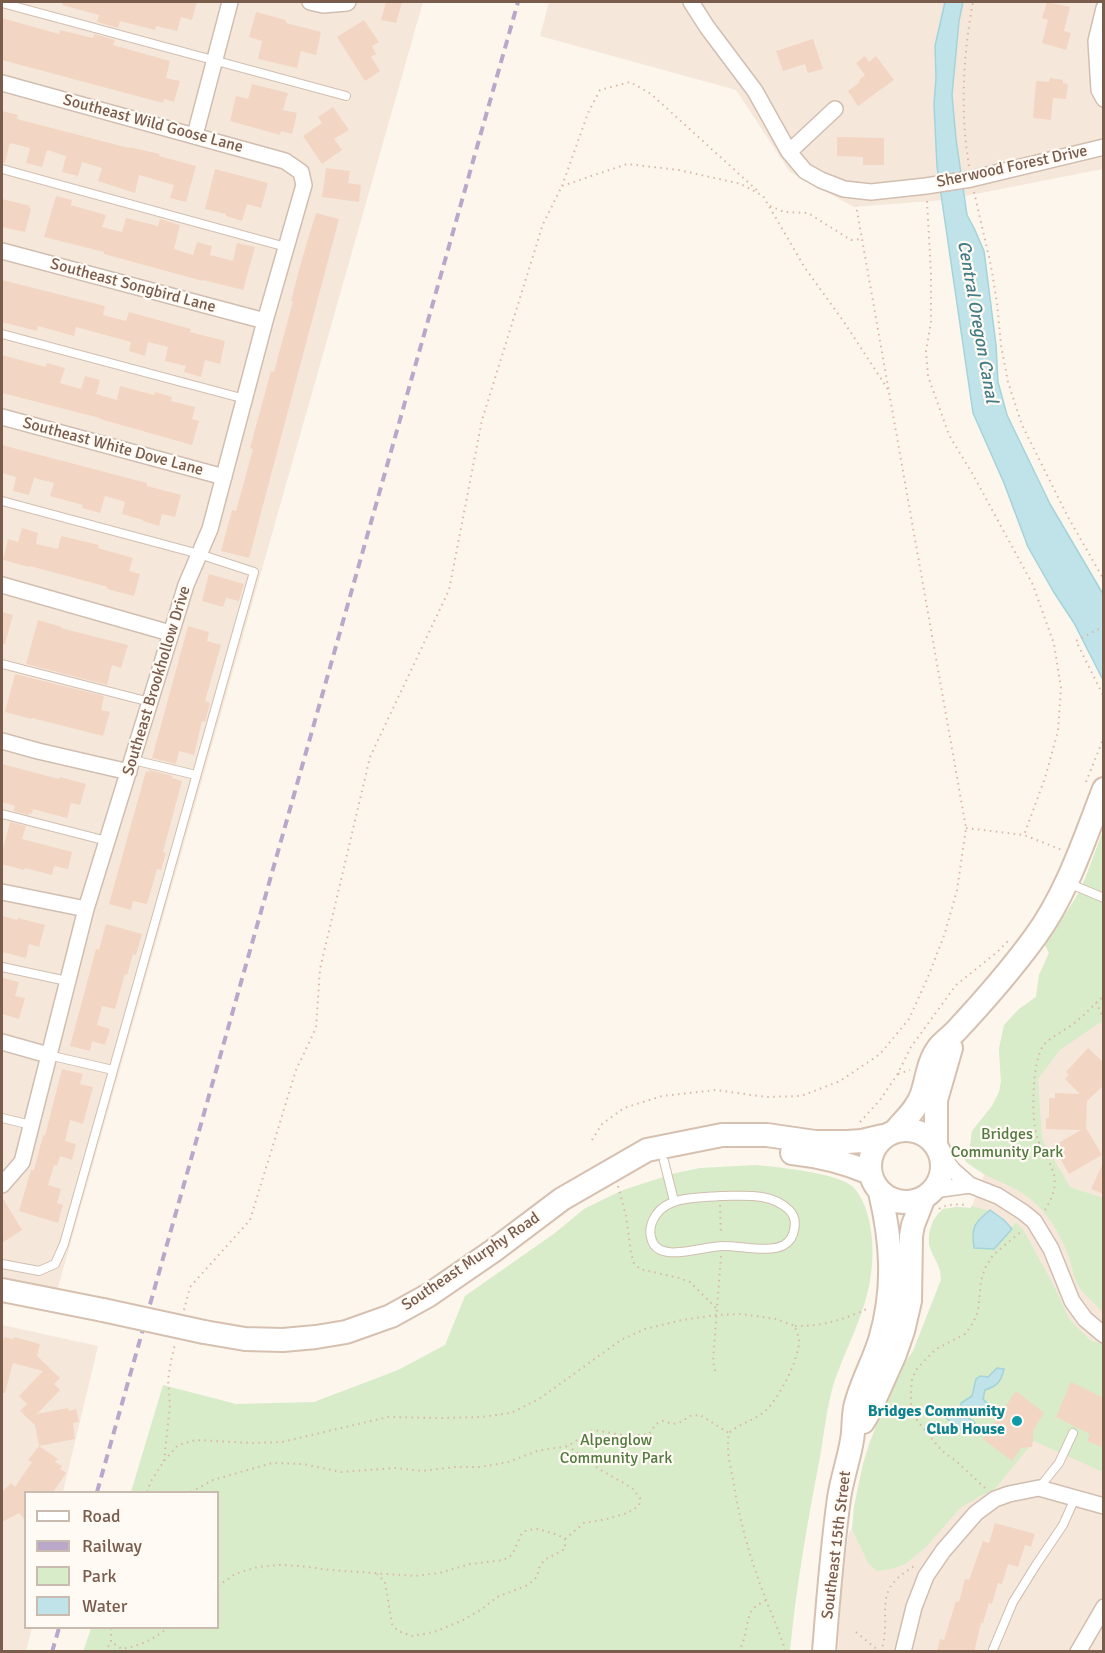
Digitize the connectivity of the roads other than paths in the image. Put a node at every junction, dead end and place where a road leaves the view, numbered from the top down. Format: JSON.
{"nodes":[{"id":1,"x":230,"y":2,"type":"edge"},
{"id":2,"x":310,"y":2,"type":"edge"},
{"id":3,"x":348,"y":2,"type":"edge"},
{"id":4,"x":691,"y":2,"type":"edge"},
{"id":5,"x":2,"y":3,"type":"edge"},
{"id":6,"x":1104,"y":8,"type":"edge"},
{"id":7,"x":214,"y":60,"type":"junction"},
{"id":8,"x":2,"y":83,"type":"edge"},
{"id":9,"x":346,"y":96,"type":"dead end"},
{"id":10,"x":1104,"y":99,"type":"edge"},
{"id":11,"x":835,"y":109,"type":"dead end"},
{"id":12,"x":195,"y":135,"type":"junction"},
{"id":13,"x":1104,"y":147,"type":"edge"},
{"id":14,"x":789,"y":152,"type":"junction"},
{"id":15,"x":2,"y":169,"type":"edge"},
{"id":16,"x":301,"y":172,"type":"joint"},
{"id":17,"x":286,"y":247,"type":"junction"},
{"id":18,"x":2,"y":251,"type":"edge"},
{"id":19,"x":265,"y":321,"type":"junction"},
{"id":20,"x":2,"y":334,"type":"edge"},
{"id":21,"x":244,"y":399,"type":"junction"},
{"id":22,"x":2,"y":417,"type":"edge"},
{"id":23,"x":224,"y":477,"type":"junction"},
{"id":24,"x":2,"y":501,"type":"edge"},
{"id":25,"x":199,"y":554,"type":"junction"},
{"id":26,"x":2,"y":585,"type":"edge"},
{"id":27,"x":170,"y":633,"type":"junction"},
{"id":28,"x":2,"y":664,"type":"edge"},
{"id":29,"x":150,"y":702,"type":"junction"},
{"id":30,"x":2,"y":741,"type":"edge"},
{"id":31,"x":131,"y":766,"type":"junction"},
{"id":32,"x":196,"y":776,"type":"junction"},
{"id":33,"x":1095,"y":785,"type":"edge"},
{"id":34,"x":2,"y":814,"type":"edge"},
{"id":35,"x":107,"y":841,"type":"junction"},
{"id":36,"x":1066,"y":882,"type":"junction"},
{"id":37,"x":2,"y":892,"type":"edge"},
{"id":38,"x":1104,"y":898,"type":"edge"},
{"id":39,"x":86,"y":909,"type":"junction"},
{"id":40,"x":2,"y":967,"type":"edge"},
{"id":41,"x":67,"y":981,"type":"junction"},
{"id":42,"x":955,"y":1032,"type":"junction"},
{"id":43,"x":2,"y":1042,"type":"edge"},
{"id":44,"x":48,"y":1055,"type":"junction"},
{"id":45,"x":113,"y":1070,"type":"junction"},
{"id":46,"x":2,"y":1118,"type":"edge"},
{"id":47,"x":31,"y":1125,"type":"junction"},
{"id":48,"x":889,"y":1133,"type":"junction"},
{"id":49,"x":938,"y":1150,"type":"junction"},
{"id":50,"x":664,"y":1161,"type":"junction"},
{"id":51,"x":613,"y":1169,"type":"junction"},
{"id":52,"x":875,"y":1183,"type":"junction"},
{"id":53,"x":2,"y":1185,"type":"edge"},
{"id":54,"x":970,"y":1185,"type":"junction"},
{"id":55,"x":932,"y":1199,"type":"junction"},
{"id":56,"x":674,"y":1201,"type":"junction"},
{"id":57,"x":2,"y":1264,"type":"edge"},
{"id":58,"x":2,"y":1290,"type":"edge"},
{"id":59,"x":1104,"y":1335,"type":"edge"},
{"id":60,"x":1073,"y":1433,"type":"dead end"},
{"id":61,"x":852,"y":1438,"type":"junction"},
{"id":62,"x":1039,"y":1488,"type":"junction"},
{"id":63,"x":1075,"y":1498,"type":"junction"},
{"id":64,"x":1104,"y":1506,"type":"edge"},
{"id":65,"x":1104,"y":1607,"type":"edge"},
{"id":66,"x":824,"y":1652,"type":"edge"},
{"id":67,"x":903,"y":1652,"type":"edge"},
{"id":68,"x":992,"y":1652,"type":"edge"},
{"id":69,"x":1078,"y":1652,"type":"edge"}],
"edges":[{"from":1,"to":7,"type":"street"},
{"from":2,"to":3,"type":"street"},
{"from":4,"to":14,"type":"street","name":"Sherwood Forest Drive"},
{"from":5,"to":7,"type":"lane"},
{"from":6,"to":10,"type":"street"},
{"from":7,"to":9,"type":"lane"},
{"from":7,"to":12,"type":"street"},
{"from":8,"to":12,"type":"street","name":"Southeast Wild Goose Lane"},
{"from":11,"to":14,"type":"street"},
{"from":12,"to":16,"type":"street","name":"Southeast Wild Goose Lane"},
{"from":13,"to":14,"type":"street","name":"Sherwood Forest Drive"},
{"from":15,"to":17,"type":"lane"},
{"from":16,"to":17,"type":"street","name":"Southeast Brookhollow Drive"},
{"from":17,"to":19,"type":"street","name":"Southeast Brookhollow Drive"},
{"from":18,"to":19,"type":"street","name":"Southeast Songbird Lane"},
{"from":19,"to":21,"type":"street","name":"Southeast Brookhollow Drive"},
{"from":20,"to":21,"type":"lane"},
{"from":21,"to":23,"type":"street","name":"Southeast Brookhollow Drive"},
{"from":22,"to":23,"type":"street","name":"Southeast White Dove Lane"},
{"from":23,"to":25,"type":"street","name":"Southeast Brookhollow Drive"},
{"from":24,"to":25,"type":"lane"},
{"from":25,"to":27,"type":"street","name":"Southeast Brookhollow Drive"},
{"from":25,"to":32,"type":"lane"},
{"from":26,"to":27,"type":"street"},
{"from":27,"to":29,"type":"street","name":"Southeast Brookhollow Drive"},
{"from":28,"to":29,"type":"lane"},
{"from":29,"to":31,"type":"street","name":"Southeast Brookhollow Drive"},
{"from":30,"to":31,"type":"street"},
{"from":31,"to":32,"type":"lane"},
{"from":31,"to":35,"type":"street","name":"Southeast Brookhollow Drive"},
{"from":32,"to":45,"type":"lane"},
{"from":33,"to":36,"type":"main road"},
{"from":34,"to":35,"type":"lane"},
{"from":35,"to":39,"type":"street","name":"Southeast Brookhollow Drive"},
{"from":36,"to":38,"type":"lane"},
{"from":36,"to":42,"type":"main road"},
{"from":37,"to":39,"type":"street"},
{"from":39,"to":41,"type":"street","name":"Southeast Brookhollow Drive"},
{"from":40,"to":41,"type":"lane"},
{"from":41,"to":44,"type":"street","name":"Southeast Brookhollow Drive"},
{"from":42,"to":48,"type":"main road"},
{"from":42,"to":49,"type":"main road"},
{"from":43,"to":44,"type":"street"},
{"from":44,"to":45,"type":"lane"},
{"from":44,"to":47,"type":"street","name":"Southeast Brookhollow Drive"},
{"from":45,"to":57,"type":"lane"},
{"from":46,"to":47,"type":"lane"},
{"from":47,"to":53,"type":"street","name":"Southeast Brookhollow Drive"},
{"from":48,"to":49,"type":"main road"},
{"from":48,"to":51,"type":"main road","name":"Southeast Murphy Road"},
{"from":48,"to":52,"type":"main road"},
{"from":49,"to":54,"type":"street"},
{"from":49,"to":55,"type":"main road"},
{"from":50,"to":51,"type":"main road","name":"Southeast Murphy Road"},
{"from":50,"to":52,"type":"main road","name":"Southeast Murphy Road"},
{"from":50,"to":56,"type":"lane"},
{"from":51,"to":58,"type":"main road","name":"Southeast Murphy Road","bridge":true},
{"from":52,"to":55,"type":"main road"},
{"from":52,"to":61,"type":"main road","name":"Southeast 15th Street"},
{"from":54,"to":55,"type":"street"},
{"from":54,"to":59,"type":"street"},
{"from":55,"to":61,"type":"main road","name":"Southeast 15th Street"},
{"from":56,"to":56,"type":"lane"},
{"from":60,"to":62,"type":"lane"},
{"from":61,"to":66,"type":"main road","name":"Southeast 15th Street"},
{"from":62,"to":63,"type":"street"},
{"from":62,"to":67,"type":"street"},
{"from":63,"to":64,"type":"street"},
{"from":63,"to":68,"type":"lane"},
{"from":65,"to":69,"type":"street"}]}
